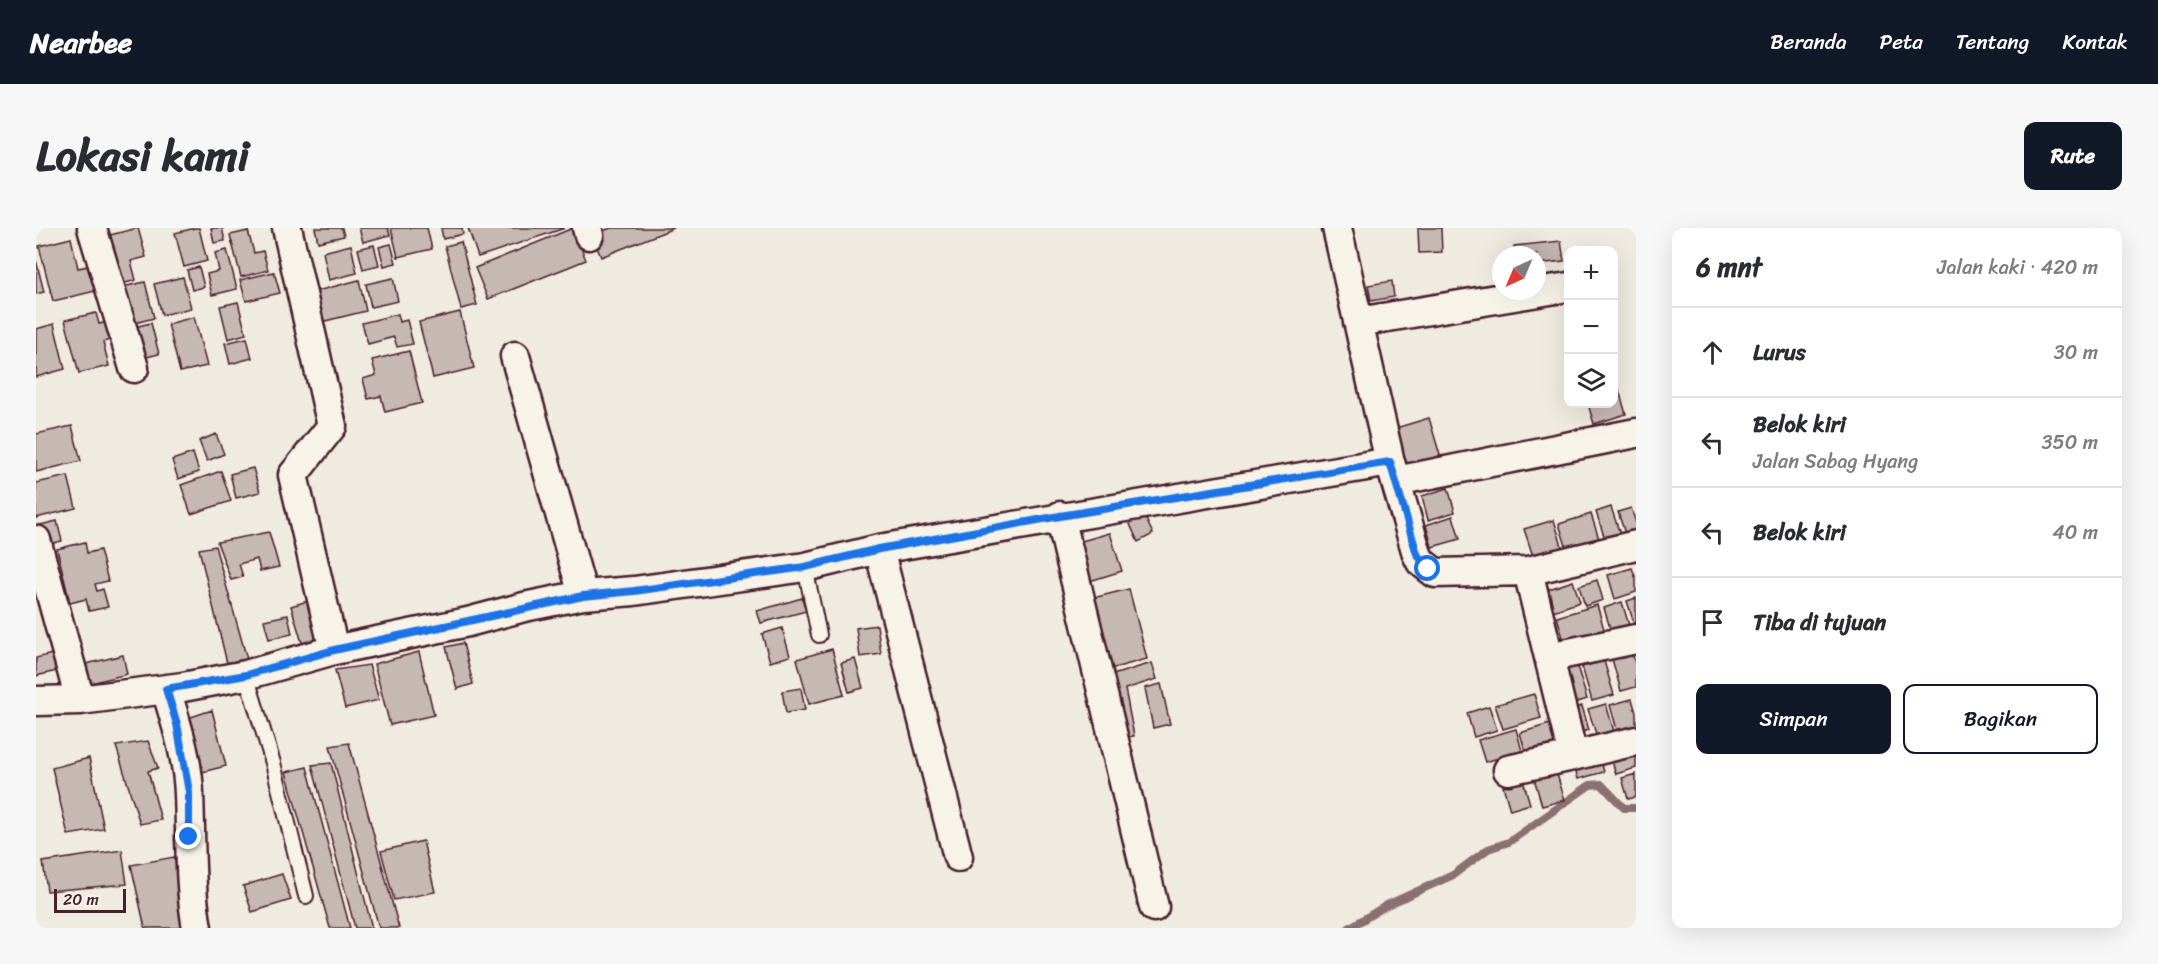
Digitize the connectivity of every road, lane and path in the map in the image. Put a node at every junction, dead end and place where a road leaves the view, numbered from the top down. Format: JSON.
{"nodes":[{"id":1,"x":92,"y":228,"type":"edge"},
{"id":2,"x":287,"y":228,"type":"edge"},
{"id":3,"x":1337,"y":228,"type":"edge"},
{"id":4,"x":1564,"y":288,"type":"edge"},
{"id":5,"x":1358,"y":322,"type":"junction"},
{"id":6,"x":515,"y":356,"type":"dead end"},
{"id":7,"x":134,"y":368,"type":"dead end"},
{"id":8,"x":1636,"y":433,"type":"edge"},
{"id":9,"x":1393,"y":472,"type":"junction"},
{"id":10,"x":1060,"y":516,"type":"junction"},
{"id":11,"x":36,"y":540,"type":"edge"},
{"id":12,"x":1636,"y":545,"type":"edge"},
{"id":13,"x":879,"y":549,"type":"junction"},
{"id":14,"x":805,"y":567,"type":"junction"},
{"id":15,"x":1528,"y":571,"type":"junction"},
{"id":16,"x":583,"y":596,"type":"junction"},
{"id":17,"x":819,"y":635,"type":"dead end"},
{"id":18,"x":1636,"y":639,"type":"edge"},
{"id":19,"x":334,"y":650,"type":"junction"},
{"id":20,"x":1550,"y":657,"type":"junction"},
{"id":21,"x":246,"y":675,"type":"junction"},
{"id":22,"x":166,"y":689,"type":"junction"},
{"id":23,"x":80,"y":700,"type":"junction"},
{"id":24,"x":36,"y":701,"type":"edge"},
{"id":25,"x":1636,"y":741,"type":"edge"},
{"id":26,"x":1573,"y":756,"type":"junction"},
{"id":27,"x":1508,"y":770,"type":"dead end"},
{"id":28,"x":958,"y":857,"type":"dead end"},
{"id":29,"x":306,"y":896,"type":"dead end"},
{"id":30,"x":1154,"y":907,"type":"dead end"},
{"id":31,"x":197,"y":928,"type":"edge"}],
"edges":[{"from":1,"to":7,"type":"street"},
{"from":2,"to":19,"type":"street"},
{"from":3,"to":5,"type":"street"},
{"from":4,"to":5,"type":"street"},
{"from":5,"to":9,"type":"street"},
{"from":6,"to":16,"type":"street"},
{"from":8,"to":9,"type":"street"},
{"from":9,"to":10,"type":"street"},
{"from":9,"to":15,"type":"street"},
{"from":10,"to":13,"type":"street"},
{"from":10,"to":30,"type":"street"},
{"from":11,"to":23,"type":"street"},
{"from":12,"to":15,"type":"street"},
{"from":13,"to":14,"type":"street"},
{"from":13,"to":28,"type":"street"},
{"from":14,"to":16,"type":"street"},
{"from":14,"to":17,"type":"lane"},
{"from":15,"to":20,"type":"street"},
{"from":16,"to":19,"type":"street"},
{"from":18,"to":20,"type":"street"},
{"from":19,"to":21,"type":"street"},
{"from":20,"to":26,"type":"street"},
{"from":21,"to":22,"type":"street"},
{"from":21,"to":29,"type":"lane"},
{"from":22,"to":23,"type":"street"},
{"from":22,"to":31,"type":"street"},
{"from":23,"to":24,"type":"street"},
{"from":25,"to":26,"type":"street"},
{"from":26,"to":27,"type":"street"}]}
